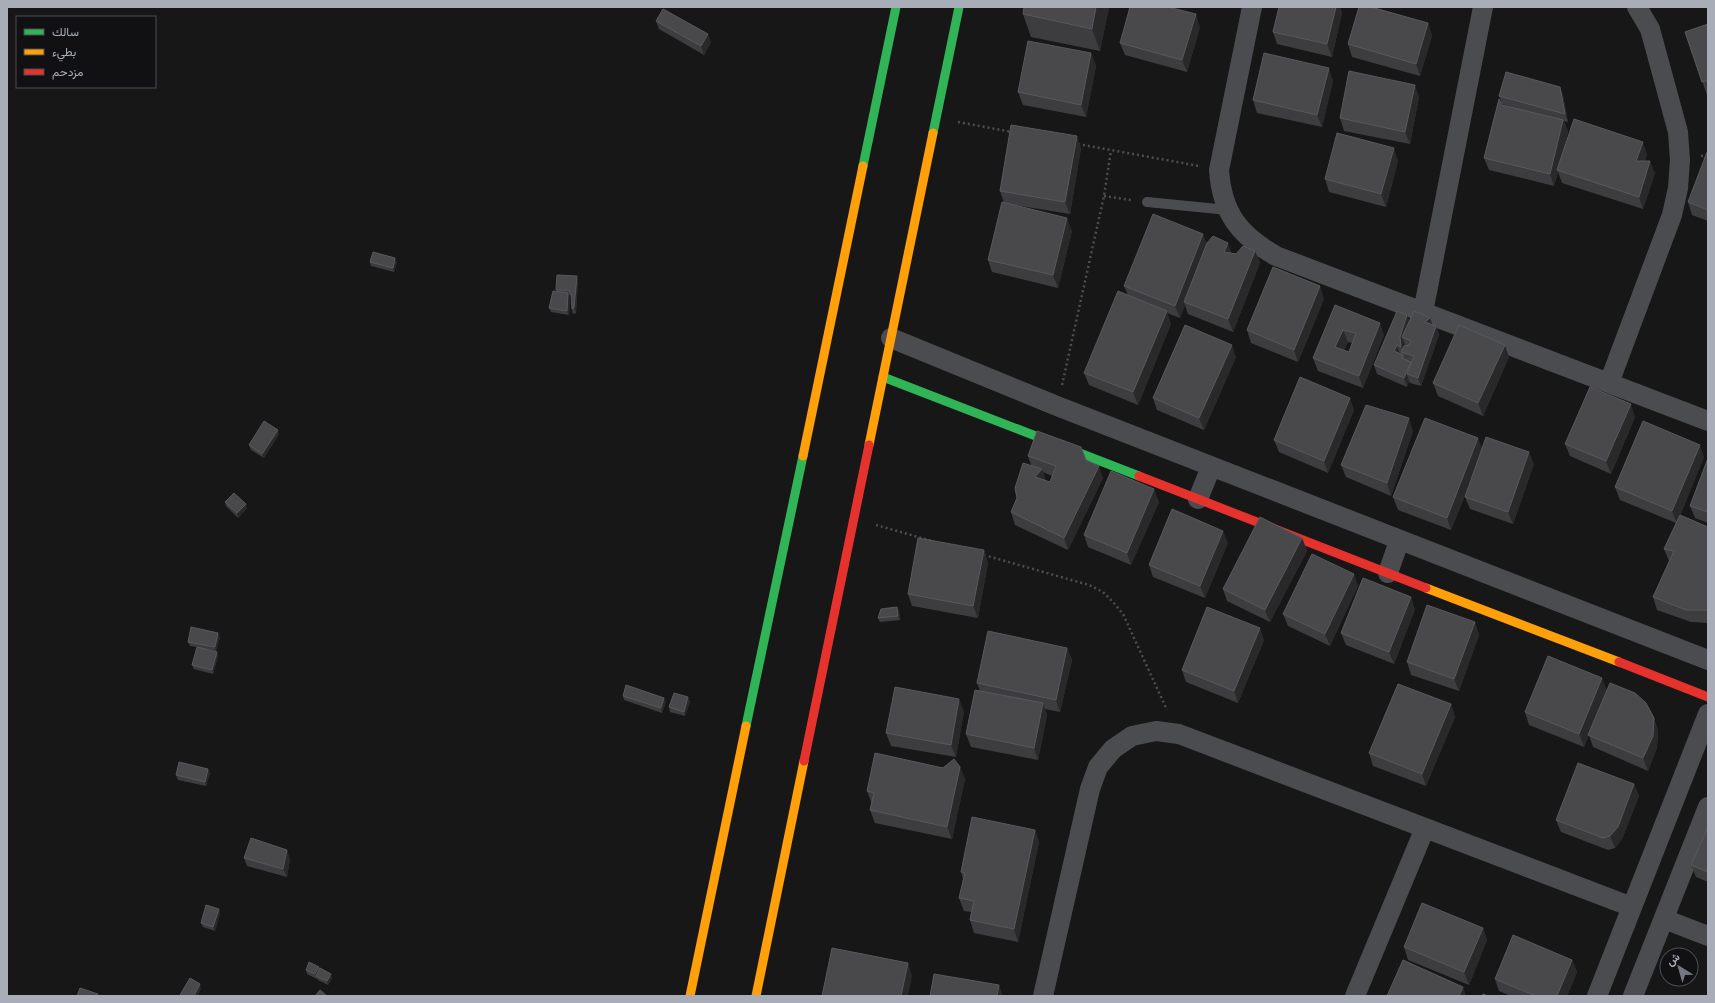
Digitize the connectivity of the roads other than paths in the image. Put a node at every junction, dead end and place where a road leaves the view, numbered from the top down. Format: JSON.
{"nodes":[{"id":1,"x":896,"y":7,"type":"edge"},
{"id":2,"x":959,"y":7,"type":"edge"},
{"id":3,"x":1252,"y":7,"type":"edge"},
{"id":4,"x":1483,"y":7,"type":"edge"},
{"id":5,"x":1637,"y":7,"type":"edge"},
{"id":6,"x":1147,"y":202,"type":"road end"},
{"id":7,"x":1228,"y":210,"type":"junction"},
{"id":8,"x":1423,"y":312,"type":"junction"},
{"id":9,"x":891,"y":338,"type":"junction"},
{"id":10,"x":883,"y":378,"type":"junction"},
{"id":11,"x":1609,"y":383,"type":"junction"},
{"id":12,"x":1708,"y":421,"type":"edge"},
{"id":13,"x":1211,"y":467,"type":"junction"},
{"id":14,"x":1198,"y":499,"type":"junction"},
{"id":15,"x":1399,"y":541,"type":"junction"},
{"id":16,"x":1388,"y":573,"type":"junction"},
{"id":17,"x":1708,"y":660,"type":"edge"},
{"id":18,"x":1708,"y":697,"type":"edge"},
{"id":19,"x":1708,"y":714,"type":"edge"},
{"id":20,"x":1708,"y":807,"type":"edge"},
{"id":21,"x":1425,"y":828,"type":"junction"},
{"id":22,"x":1632,"y":907,"type":"junction"},
{"id":23,"x":1664,"y":919,"type":"junction"},
{"id":24,"x":1708,"y":936,"type":"edge"},
{"id":25,"x":690,"y":996,"type":"edge"},
{"id":26,"x":756,"y":996,"type":"edge"},
{"id":27,"x":1043,"y":996,"type":"edge"},
{"id":28,"x":1355,"y":996,"type":"edge"},
{"id":29,"x":1597,"y":996,"type":"edge"},
{"id":30,"x":1633,"y":996,"type":"edge"}],
"edges":[{"from":1,"to":25,"type":"street"},
{"from":2,"to":9,"type":"street"},
{"from":3,"to":7,"type":"street"},
{"from":4,"to":8,"type":"street"},
{"from":5,"to":11,"type":"street"},
{"from":6,"to":7,"type":"lane"},
{"from":7,"to":8,"type":"street"},
{"from":8,"to":11,"type":"street"},
{"from":9,"to":10,"type":"street"},
{"from":9,"to":13,"type":"street"},
{"from":10,"to":14,"type":"street"},
{"from":10,"to":26,"type":"street"},
{"from":11,"to":12,"type":"street"},
{"from":13,"to":14,"type":"street"},
{"from":13,"to":15,"type":"street"},
{"from":14,"to":16,"type":"street"},
{"from":15,"to":16,"type":"street"},
{"from":15,"to":17,"type":"street"},
{"from":16,"to":18,"type":"street"},
{"from":19,"to":22,"type":"street"},
{"from":20,"to":23,"type":"street"},
{"from":21,"to":22,"type":"street"},
{"from":21,"to":27,"type":"street"},
{"from":21,"to":28,"type":"street"},
{"from":22,"to":29,"type":"street"},
{"from":23,"to":24,"type":"street"},
{"from":23,"to":30,"type":"street"}]}
